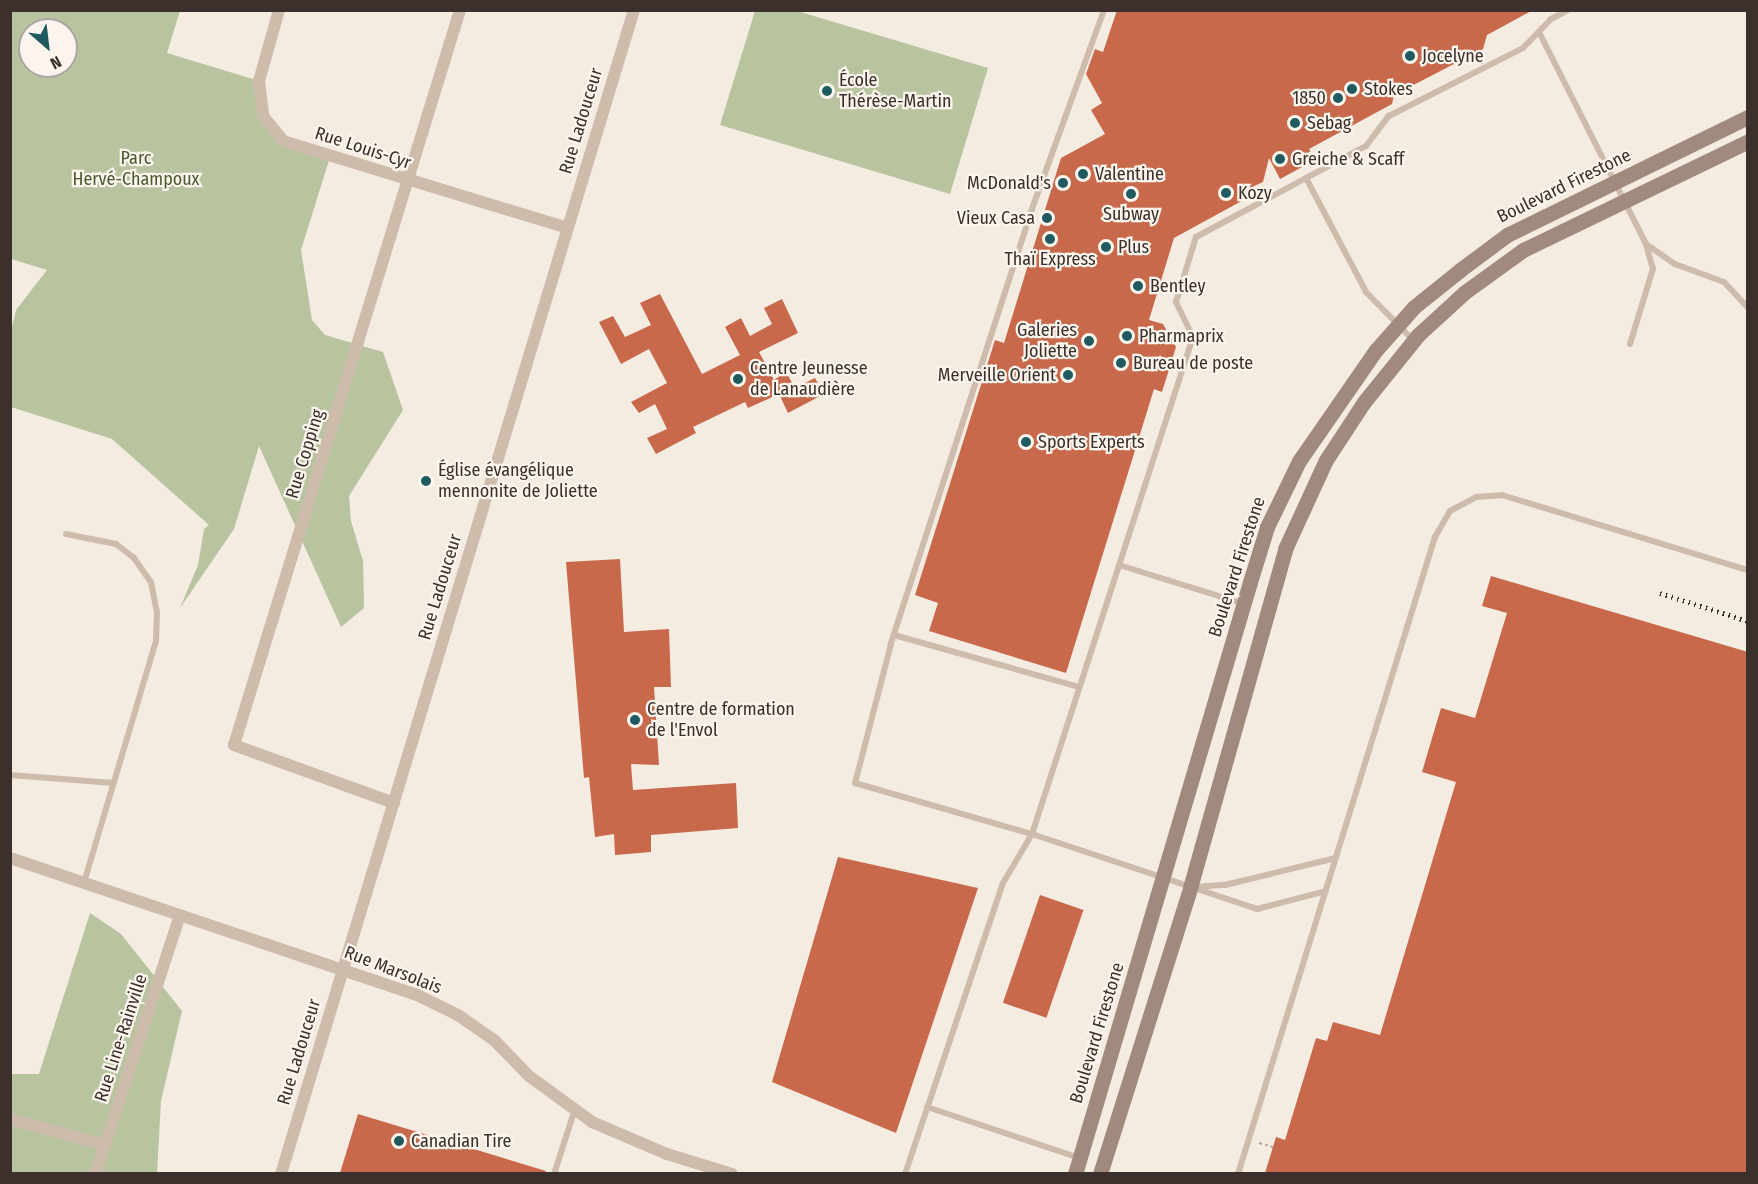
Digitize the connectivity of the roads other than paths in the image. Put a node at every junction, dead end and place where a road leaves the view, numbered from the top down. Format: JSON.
{"nodes":[{"id":1,"x":279,"y":10,"type":"edge"},
{"id":2,"x":460,"y":10,"type":"edge"},
{"id":3,"x":634,"y":10,"type":"edge"},
{"id":4,"x":1104,"y":10,"type":"edge"},
{"id":5,"x":1568,"y":10,"type":"edge"},
{"id":6,"x":1539,"y":32,"type":"junction"},
{"id":7,"x":1748,"y":117,"type":"edge"},
{"id":8,"x":1748,"y":141,"type":"edge"},
{"id":9,"x":1306,"y":178,"type":"junction"},
{"id":10,"x":407,"y":182,"type":"junction"},
{"id":11,"x":1616,"y":182,"type":"junction"},
{"id":12,"x":1625,"y":201,"type":"junction"},
{"id":13,"x":567,"y":228,"type":"junction"},
{"id":14,"x":1646,"y":244,"type":"junction"},
{"id":15,"x":1748,"y":308,"type":"edge"},
{"id":16,"x":1398,"y":325,"type":"junction"},
{"id":17,"x":1414,"y":340,"type":"junction"},
{"id":18,"x":1630,"y":344,"type":"dead end"},
{"id":19,"x":66,"y":534,"type":"dead end"},
{"id":20,"x":1119,"y":565,"type":"junction"},
{"id":21,"x":1748,"y":570,"type":"edge"},
{"id":22,"x":1244,"y":604,"type":"junction"},
{"id":23,"x":894,"y":635,"type":"junction"},
{"id":24,"x":1079,"y":687,"type":"junction"},
{"id":25,"x":10,"y":775,"type":"edge"},
{"id":26,"x":114,"y":783,"type":"junction"},
{"id":27,"x":394,"y":803,"type":"junction"},
{"id":28,"x":1032,"y":834,"type":"junction"},
{"id":29,"x":10,"y":858,"type":"edge"},
{"id":30,"x":1336,"y":858,"type":"junction"},
{"id":31,"x":1165,"y":877,"type":"junction"},
{"id":32,"x":84,"y":882,"type":"junction"},
{"id":33,"x":1190,"y":888,"type":"junction"},
{"id":34,"x":1326,"y":891,"type":"junction"},
{"id":35,"x":180,"y":915,"type":"junction"},
{"id":36,"x":343,"y":969,"type":"junction"},
{"id":37,"x":927,"y":1107,"type":"junction"},
{"id":38,"x":575,"y":1109,"type":"junction"},
{"id":39,"x":10,"y":1119,"type":"edge"},
{"id":40,"x":105,"y":1145,"type":"junction"},
{"id":41,"x":1080,"y":1158,"type":"junction"},
{"id":42,"x":714,"y":1171,"type":"edge"},
{"id":43,"x":96,"y":1172,"type":"dead end"},
{"id":44,"x":281,"y":1173,"type":"edge"},
{"id":45,"x":554,"y":1173,"type":"edge"},
{"id":46,"x":732,"y":1173,"type":"edge"},
{"id":47,"x":905,"y":1173,"type":"edge"},
{"id":48,"x":1075,"y":1173,"type":"edge"},
{"id":49,"x":1100,"y":1173,"type":"edge"},
{"id":50,"x":1238,"y":1173,"type":"edge"}],
"edges":[{"from":1,"to":10,"type":"street","name":"Rue Louis-Cyr"},
{"from":2,"to":10,"type":"street","name":"Rue Copping"},
{"from":3,"to":13,"type":"street","name":"Rue Ladouceur"},
{"from":4,"to":23,"type":"lane"},
{"from":5,"to":6,"type":"lane"},
{"from":6,"to":9,"type":"lane"},
{"from":6,"to":11,"type":"lane"},
{"from":7,"to":11,"type":"main road","name":"Boulevard Firestone"},
{"from":8,"to":12,"type":"main road"},
{"from":9,"to":16,"type":"lane"},
{"from":9,"to":20,"type":"lane"},
{"from":10,"to":13,"type":"street","name":"Rue Louis-Cyr"},
{"from":10,"to":27,"type":"street","name":"Rue Copping"},
{"from":11,"to":12,"type":"lane"},
{"from":11,"to":16,"type":"main road","name":"Boulevard Firestone"},
{"from":12,"to":14,"type":"lane"},
{"from":12,"to":17,"type":"main road"},
{"from":13,"to":27,"type":"street","name":"Rue Ladouceur"},
{"from":14,"to":15,"type":"lane"},
{"from":14,"to":18,"type":"lane"},
{"from":16,"to":17,"type":"lane"},
{"from":16,"to":22,"type":"main road","name":"Boulevard Firestone"},
{"from":17,"to":33,"type":"main road"},
{"from":19,"to":26,"type":"lane"},
{"from":20,"to":22,"type":"lane"},
{"from":20,"to":24,"type":"lane"},
{"from":21,"to":30,"type":"lane"},
{"from":22,"to":31,"type":"main road","name":"Boulevard Firestone"},
{"from":23,"to":24,"type":"lane"},
{"from":23,"to":28,"type":"lane"},
{"from":24,"to":28,"type":"lane"},
{"from":25,"to":26,"type":"lane"},
{"from":26,"to":32,"type":"lane"},
{"from":27,"to":36,"type":"street","name":"Rue Ladouceur"},
{"from":28,"to":31,"type":"lane"},
{"from":28,"to":37,"type":"lane"},
{"from":29,"to":32,"type":"street","name":"Rue Marsolais"},
{"from":30,"to":33,"type":"lane"},
{"from":30,"to":34,"type":"lane"},
{"from":31,"to":33,"type":"lane"},
{"from":31,"to":41,"type":"main road","name":"Boulevard Firestone"},
{"from":32,"to":35,"type":"street","name":"Rue Marsolais"},
{"from":33,"to":34,"type":"lane"},
{"from":33,"to":49,"type":"main road"},
{"from":34,"to":50,"type":"lane"},
{"from":35,"to":36,"type":"street","name":"Rue Marsolais"},
{"from":35,"to":40,"type":"street","name":"Rue Line-Rainville"},
{"from":36,"to":38,"type":"street","name":"Rue Marsolais"},
{"from":36,"to":44,"type":"street","name":"Rue Ladouceur"},
{"from":37,"to":41,"type":"lane"},
{"from":37,"to":47,"type":"lane"},
{"from":38,"to":42,"type":"street","name":"Rue Marsolais"},
{"from":38,"to":45,"type":"lane"},
{"from":39,"to":40,"type":"street"},
{"from":40,"to":43,"type":"street","name":"Rue Line-Rainville"},
{"from":41,"to":48,"type":"main road","name":"Boulevard Firestone"},
{"from":42,"to":46,"type":"street","name":"Rue Marsolais"}]}
